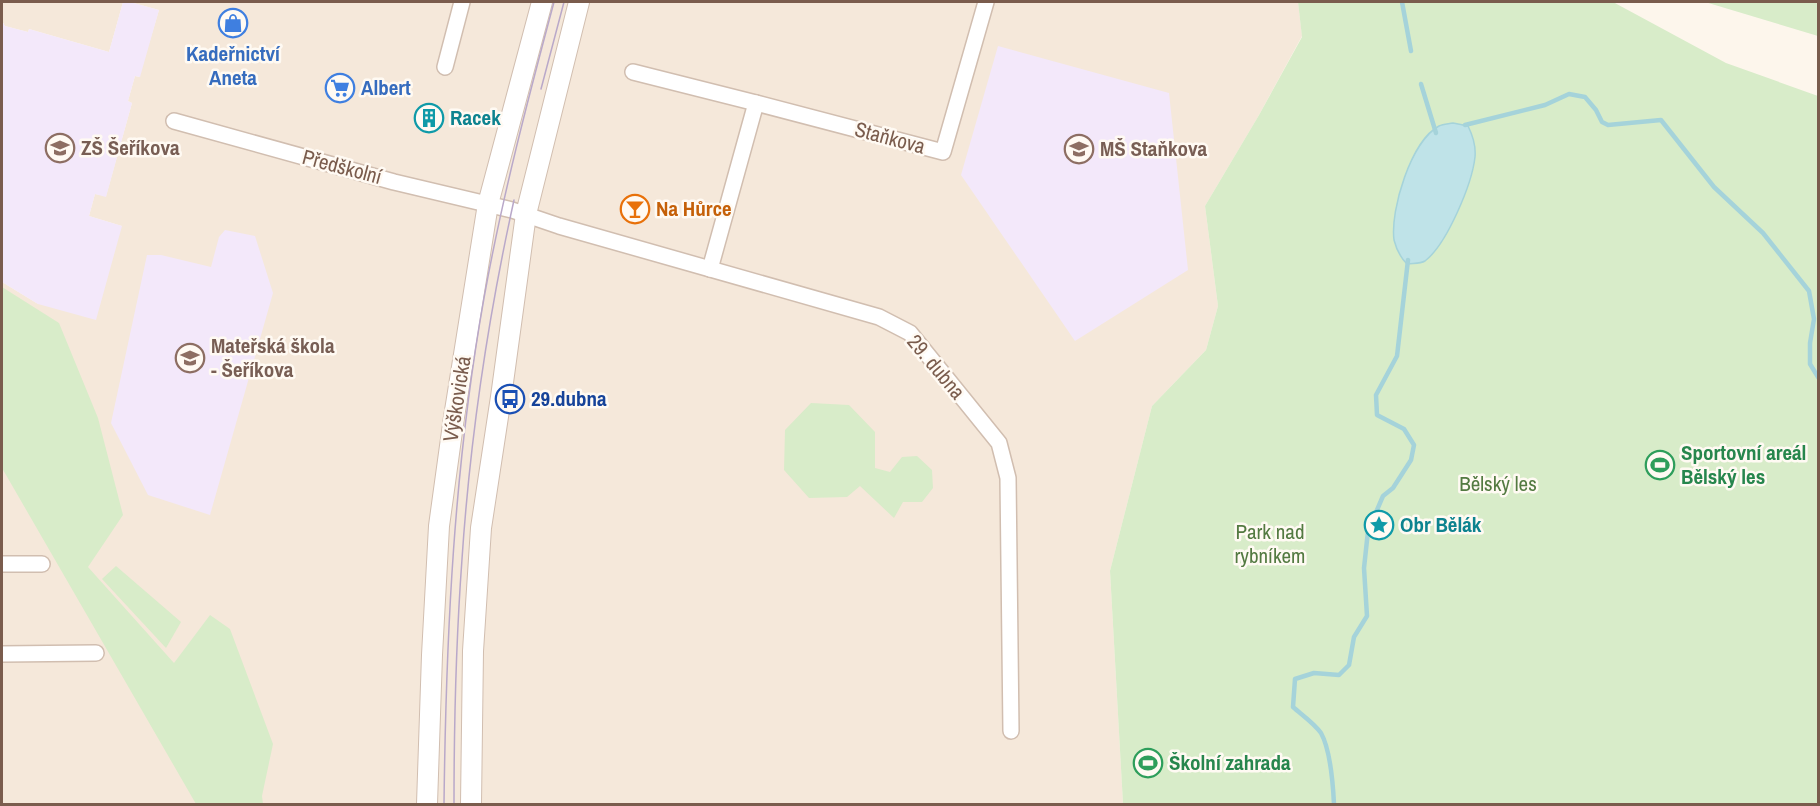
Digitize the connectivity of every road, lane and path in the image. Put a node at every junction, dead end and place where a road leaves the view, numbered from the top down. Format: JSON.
{"nodes":[{"id":1,"x":462,"y":2,"type":"edge"},
{"id":2,"x":542,"y":2,"type":"edge"},
{"id":3,"x":579,"y":2,"type":"edge"},
{"id":4,"x":986,"y":2,"type":"edge"},
{"id":5,"x":445,"y":67,"type":"dead end"},
{"id":6,"x":633,"y":72,"type":"dead end"},
{"id":7,"x":756,"y":103,"type":"junction"},
{"id":8,"x":174,"y":121,"type":"dead end"},
{"id":9,"x":488,"y":204,"type":"junction"},
{"id":10,"x":519,"y":212,"type":"junction"},
{"id":11,"x":710,"y":269,"type":"junction"},
{"id":12,"x":2,"y":564,"type":"edge"},
{"id":13,"x":42,"y":564,"type":"dead end"},
{"id":14,"x":96,"y":653,"type":"dead end"},
{"id":15,"x":2,"y":654,"type":"edge"},
{"id":16,"x":1011,"y":731,"type":"dead end"},
{"id":17,"x":427,"y":804,"type":"edge"},
{"id":18,"x":471,"y":804,"type":"edge"}],
"edges":[{"from":1,"to":5,"type":"street"},
{"from":2,"to":9,"type":"street","name":"Výškovická"},
{"from":3,"to":10,"type":"street","name":"Výškovická"},
{"from":4,"to":7,"type":"street","name":"Staňkova"},
{"from":6,"to":7,"type":"street","name":"Staňkova"},
{"from":7,"to":11,"type":"street"},
{"from":8,"to":9,"type":"street","name":"Předškolní"},
{"from":9,"to":10,"type":"street","name":"Předškolní"},
{"from":9,"to":17,"type":"street","name":"Výškovická"},
{"from":10,"to":11,"type":"street","name":"29. dubna"},
{"from":10,"to":18,"type":"street","name":"Výškovická"},
{"from":11,"to":16,"type":"street","name":"29. dubna"},
{"from":12,"to":13,"type":"street"},
{"from":14,"to":15,"type":"street"}]}
